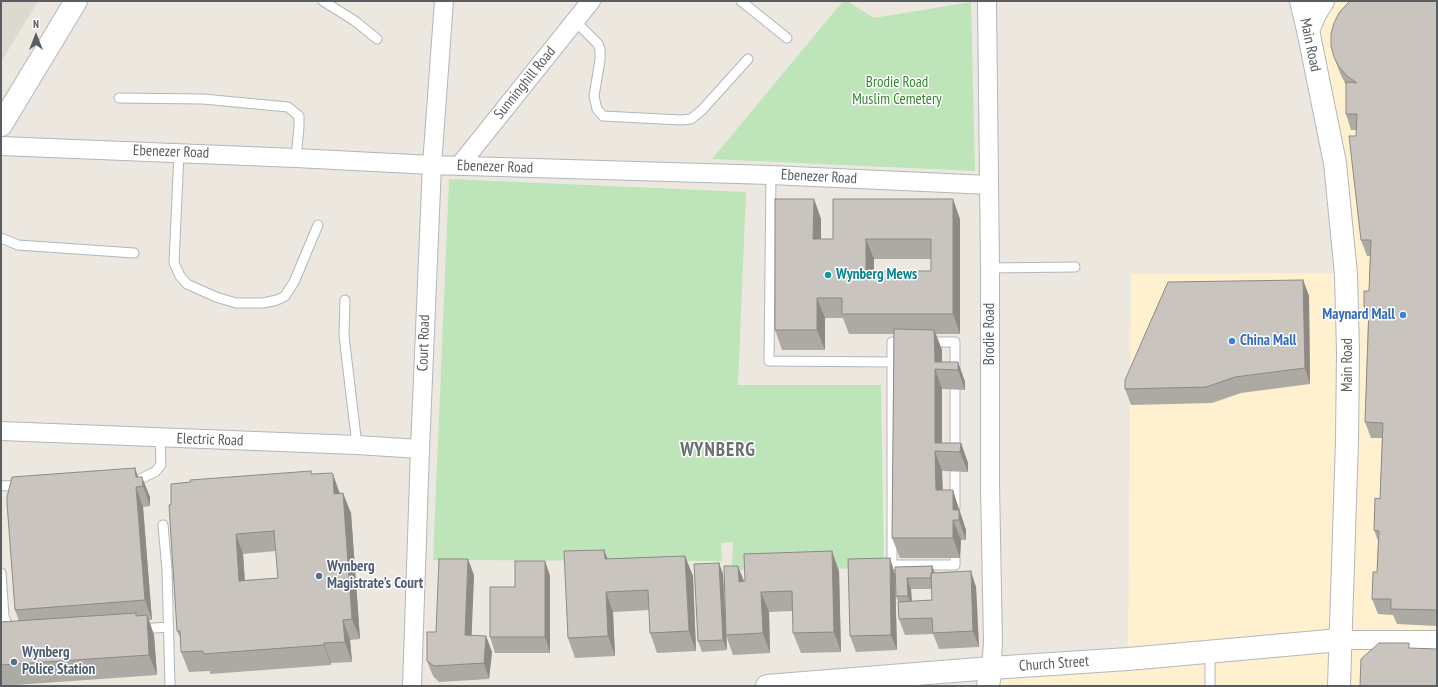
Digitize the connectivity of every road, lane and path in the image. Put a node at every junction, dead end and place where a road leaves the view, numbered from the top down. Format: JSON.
{"nodes":[{"id":1,"x":76,"y":1,"type":"edge"},
{"id":2,"x":323,"y":1,"type":"edge"},
{"id":3,"x":444,"y":1,"type":"edge"},
{"id":4,"x":591,"y":1,"type":"edge"},
{"id":5,"x":741,"y":1,"type":"edge"},
{"id":6,"x":987,"y":1,"type":"edge"},
{"id":7,"x":1301,"y":1,"type":"edge"},
{"id":8,"x":1323,"y":1,"type":"edge"},
{"id":9,"x":575,"y":21,"type":"junction"},
{"id":10,"x":1308,"y":30,"type":"junction"},
{"id":11,"x":787,"y":38,"type":"dead end"},
{"id":12,"x":377,"y":39,"type":"dead end"},
{"id":13,"x":748,"y":59,"type":"dead end"},
{"id":14,"x":119,"y":98,"type":"dead end"},
{"id":15,"x":1,"y":125,"type":"edge"},
{"id":16,"x":1,"y":146,"type":"edge"},
{"id":17,"x":179,"y":153,"type":"junction"},
{"id":18,"x":296,"y":158,"type":"junction"},
{"id":19,"x":432,"y":165,"type":"junction"},
{"id":20,"x":459,"y":166,"type":"junction"},
{"id":21,"x":771,"y":175,"type":"junction"},
{"id":22,"x":989,"y":184,"type":"junction"},
{"id":23,"x":318,"y":226,"type":"dead end"},
{"id":24,"x":1,"y":238,"type":"edge"},
{"id":25,"x":134,"y":253,"type":"dead end"},
{"id":26,"x":1075,"y":267,"type":"dead end"},
{"id":27,"x":990,"y":268,"type":"junction"},
{"id":28,"x":345,"y":300,"type":"dead end"},
{"id":29,"x":892,"y":362,"type":"junction"},
{"id":30,"x":1,"y":431,"type":"edge"},
{"id":31,"x":160,"y":438,"type":"junction"},
{"id":32,"x":356,"y":445,"type":"junction"},
{"id":33,"x":420,"y":449,"type":"junction"},
{"id":34,"x":121,"y":481,"type":"edge"},
{"id":35,"x":31,"y":484,"type":"edge"},
{"id":36,"x":1,"y":486,"type":"edge"},
{"id":37,"x":955,"y":510,"type":"edge"},
{"id":38,"x":163,"y":525,"type":"dead end"},
{"id":39,"x":955,"y":558,"type":"dead end"},
{"id":40,"x":1,"y":573,"type":"edge"},
{"id":41,"x":169,"y":627,"type":"junction"},
{"id":42,"x":130,"y":630,"type":"edge"},
{"id":43,"x":21,"y":636,"type":"edge"},
{"id":44,"x":1340,"y":640,"type":"junction"},
{"id":45,"x":1437,"y":640,"type":"edge"},
{"id":46,"x":1210,"y":652,"type":"junction"},
{"id":47,"x":990,"y":677,"type":"edge"},
{"id":48,"x":170,"y":686,"type":"edge"},
{"id":49,"x":412,"y":686,"type":"edge"},
{"id":50,"x":767,"y":686,"type":"edge"},
{"id":51,"x":1210,"y":686,"type":"edge"},
{"id":52,"x":1339,"y":686,"type":"edge"}],
"edges":[{"from":1,"to":15,"type":"main road"},
{"from":2,"to":12,"type":"lane"},
{"from":3,"to":19,"type":"street","name":"Court Road"},
{"from":4,"to":9,"type":"street","name":"Sunninghill Road"},
{"from":5,"to":11,"type":"lane"},
{"from":6,"to":22,"type":"street","name":"Brodie Road"},
{"from":7,"to":10,"type":"main road","name":"Main Road"},
{"from":8,"to":10,"type":"main road"},
{"from":9,"to":13,"type":"lane"},
{"from":9,"to":20,"type":"street","name":"Sunninghill Road"},
{"from":10,"to":44,"type":"main road","name":"Main Road"},
{"from":14,"to":18,"type":"lane"},
{"from":16,"to":17,"type":"street","name":"Ebenezer Road"},
{"from":17,"to":18,"type":"street","name":"Ebenezer Road"},
{"from":17,"to":23,"type":"lane"},
{"from":18,"to":19,"type":"street","name":"Ebenezer Road"},
{"from":19,"to":20,"type":"street","name":"Ebenezer Road"},
{"from":19,"to":33,"type":"street","name":"Court Road"},
{"from":20,"to":21,"type":"street","name":"Ebenezer Road"},
{"from":21,"to":22,"type":"street","name":"Ebenezer Road"},
{"from":21,"to":29,"type":"lane"},
{"from":22,"to":27,"type":"street","name":"Brodie Road"},
{"from":24,"to":25,"type":"lane"},
{"from":26,"to":27,"type":"lane"},
{"from":27,"to":47,"type":"street","name":"Brodie Road"},
{"from":28,"to":32,"type":"lane"},
{"from":29,"to":37,"type":"lane"},
{"from":29,"to":39,"type":"lane"},
{"from":30,"to":31,"type":"street","name":"Electric Road"},
{"from":31,"to":32,"type":"street","name":"Electric Road"},
{"from":31,"to":34,"type":"lane"},
{"from":32,"to":33,"type":"street","name":"Electric Road"},
{"from":33,"to":49,"type":"street","name":"Court Road"},
{"from":35,"to":36,"type":"lane"},
{"from":38,"to":41,"type":"lane"},
{"from":40,"to":43,"type":"lane"},
{"from":41,"to":42,"type":"lane"},
{"from":41,"to":48,"type":"lane"},
{"from":44,"to":45,"type":"street"},
{"from":44,"to":46,"type":"main road","name":"Church Street"},
{"from":44,"to":52,"type":"main road","name":"Main Road"},
{"from":46,"to":47,"type":"main road","name":"Church Street"},
{"from":46,"to":51,"type":"lane"},
{"from":47,"to":50,"type":"main road","name":"Church Street"}]}
